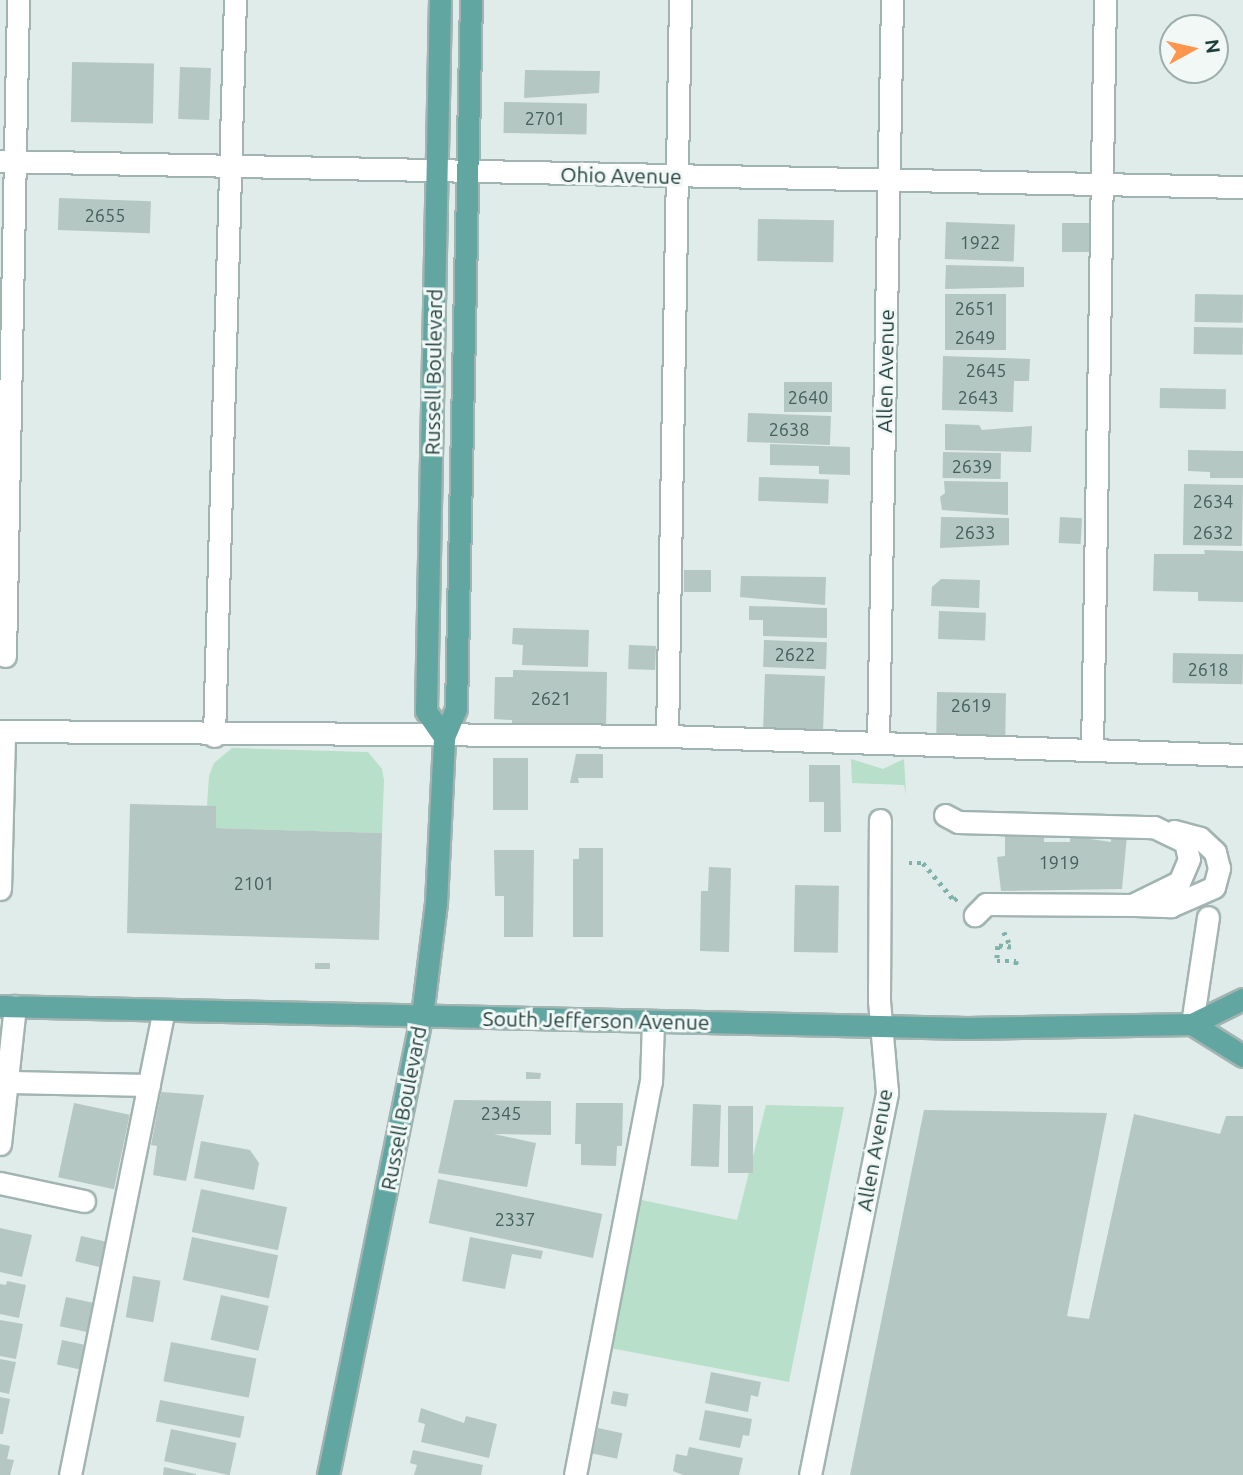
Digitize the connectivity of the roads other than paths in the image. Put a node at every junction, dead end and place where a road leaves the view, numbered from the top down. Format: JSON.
{"nodes":[{"id":1,"x":18,"y":0,"type":"edge"},
{"id":2,"x":235,"y":0,"type":"edge"},
{"id":3,"x":440,"y":0,"type":"edge"},
{"id":4,"x":471,"y":0,"type":"edge"},
{"id":5,"x":681,"y":0,"type":"edge"},
{"id":6,"x":892,"y":0,"type":"edge"},
{"id":7,"x":1105,"y":0,"type":"edge"},
{"id":8,"x":7,"y":161,"type":"edge"},
{"id":9,"x":233,"y":167,"type":"junction"},
{"id":10,"x":437,"y":172,"type":"junction"},
{"id":11,"x":468,"y":172,"type":"junction"},
{"id":12,"x":677,"y":176,"type":"junction"},
{"id":13,"x":889,"y":181,"type":"junction"},
{"id":14,"x":1102,"y":184,"type":"junction"},
{"id":15,"x":1243,"y":187,"type":"edge"},
{"id":16,"x":5,"y":656,"type":"dead end"},
{"id":17,"x":2,"y":731,"type":"edge"},
{"id":18,"x":214,"y":736,"type":"junction"},
{"id":19,"x":667,"y":736,"type":"junction"},
{"id":20,"x":444,"y":737,"type":"junction"},
{"id":21,"x":878,"y":742,"type":"junction"},
{"id":22,"x":1092,"y":750,"type":"junction"},
{"id":23,"x":1243,"y":755,"type":"edge"},
{"id":24,"x":945,"y":815,"type":"dead end"},
{"id":25,"x":880,"y":820,"type":"dead end"},
{"id":26,"x":1154,"y":827,"type":"junction"},
{"id":27,"x":0,"y":889,"type":"edge"},
{"id":28,"x":1132,"y":905,"type":"junction"},
{"id":29,"x":975,"y":915,"type":"dead end"},
{"id":30,"x":1208,"y":917,"type":"dead end"},
{"id":31,"x":1243,"y":999,"type":"edge"},
{"id":32,"x":7,"y":1006,"type":"edge"},
{"id":33,"x":164,"y":1010,"type":"junction"},
{"id":34,"x":422,"y":1015,"type":"junction"},
{"id":35,"x":653,"y":1021,"type":"junction"},
{"id":36,"x":1192,"y":1024,"type":"junction"},
{"id":37,"x":882,"y":1027,"type":"junction"},
{"id":38,"x":1243,"y":1056,"type":"edge"},
{"id":39,"x":10,"y":1082,"type":"junction"},
{"id":40,"x":149,"y":1085,"type":"junction"},
{"id":41,"x":1,"y":1149,"type":"edge"},
{"id":42,"x":0,"y":1183,"type":"edge"},
{"id":43,"x":84,"y":1201,"type":"dead end"},
{"id":44,"x":70,"y":1475,"type":"edge"},
{"id":45,"x":328,"y":1475,"type":"edge"},
{"id":46,"x":575,"y":1475,"type":"edge"},
{"id":47,"x":810,"y":1475,"type":"edge"}],
"edges":[{"from":1,"to":8,"type":"street"},
{"from":2,"to":9,"type":"street"},
{"from":3,"to":10,"type":"main road","name":"Russell Boulevard"},
{"from":4,"to":11,"type":"main road","name":"Russell Boulevard"},
{"from":5,"to":12,"type":"street"},
{"from":6,"to":13,"type":"street","name":"Allen Avenue"},
{"from":7,"to":14,"type":"street"},
{"from":8,"to":9,"type":"street","name":"Ohio Avenue"},
{"from":8,"to":16,"type":"street"},
{"from":9,"to":10,"type":"street","name":"Ohio Avenue"},
{"from":9,"to":18,"type":"street"},
{"from":10,"to":11,"type":"street","name":"Ohio Avenue"},
{"from":10,"to":20,"type":"main road","name":"Russell Boulevard"},
{"from":11,"to":12,"type":"street","name":"Ohio Avenue"},
{"from":11,"to":20,"type":"main road","name":"Russell Boulevard"},
{"from":12,"to":13,"type":"street","name":"Ohio Avenue"},
{"from":12,"to":19,"type":"street"},
{"from":13,"to":14,"type":"street","name":"Ohio Avenue"},
{"from":13,"to":21,"type":"street","name":"Allen Avenue"},
{"from":14,"to":15,"type":"street","name":"Ohio Avenue"},
{"from":14,"to":22,"type":"street"},
{"from":17,"to":18,"type":"street"},
{"from":17,"to":27,"type":"street"},
{"from":18,"to":20,"type":"street"},
{"from":19,"to":20,"type":"street"},
{"from":19,"to":21,"type":"street"},
{"from":20,"to":34,"type":"main road","name":"Russell Boulevard"},
{"from":21,"to":22,"type":"street"},
{"from":22,"to":23,"type":"street"},
{"from":24,"to":26,"type":"street"},
{"from":25,"to":37,"type":"street","name":"Allen Avenue"},
{"from":26,"to":28,"type":"street"},
{"from":26,"to":28,"type":"street"},
{"from":28,"to":29,"type":"street"},
{"from":30,"to":36,"type":"street"},
{"from":31,"to":36,"type":"main road","name":"South Jefferson Avenue"},
{"from":32,"to":33,"type":"main road","name":"South Jefferson Avenue"},
{"from":32,"to":39,"type":"street"},
{"from":33,"to":34,"type":"main road","name":"South Jefferson Avenue"},
{"from":33,"to":40,"type":"street"},
{"from":34,"to":35,"type":"main road","name":"South Jefferson Avenue"},
{"from":34,"to":45,"type":"main road","name":"Russell Boulevard"},
{"from":35,"to":37,"type":"main road","name":"South Jefferson Avenue"},
{"from":35,"to":46,"type":"street"},
{"from":36,"to":37,"type":"main road","name":"South Jefferson Avenue"},
{"from":36,"to":38,"type":"main road"},
{"from":37,"to":47,"type":"street","name":"Allen Avenue"},
{"from":39,"to":40,"type":"street"},
{"from":39,"to":41,"type":"street"},
{"from":40,"to":44,"type":"street"},
{"from":42,"to":43,"type":"street"}]}
